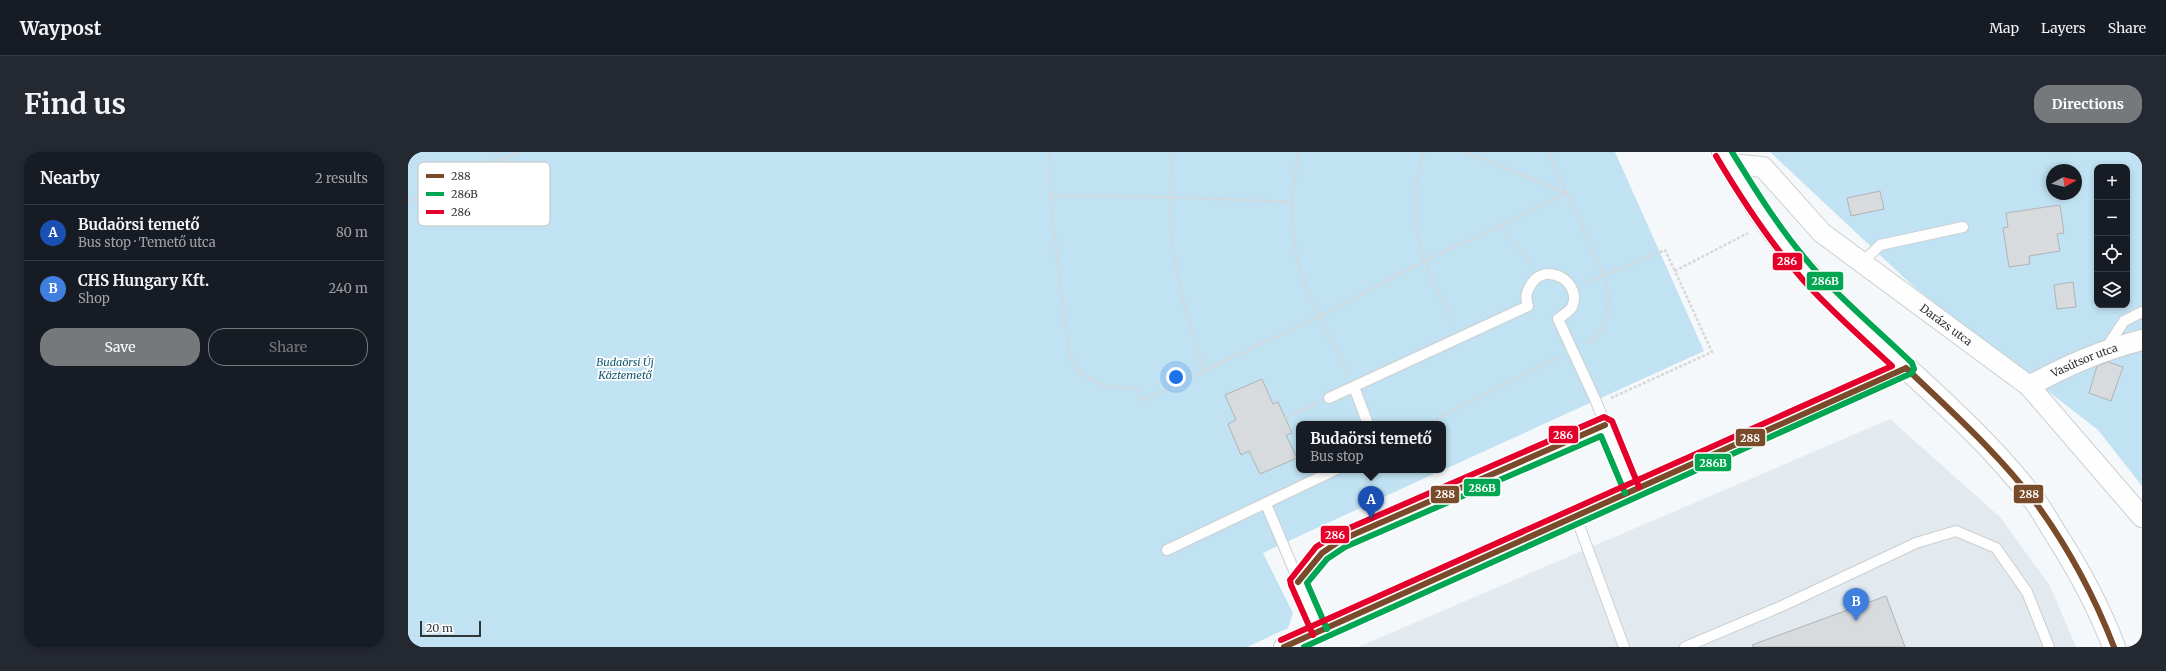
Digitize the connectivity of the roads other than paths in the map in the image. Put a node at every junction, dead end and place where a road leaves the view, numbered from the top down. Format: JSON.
{"nodes":[{"id":1,"x":1731,"y":156,"type":"edge"},
{"id":2,"x":1963,"y":227,"type":"dead end"},
{"id":3,"x":1862,"y":263,"type":"junction"},
{"id":4,"x":2142,"y":312,"type":"edge"},
{"id":5,"x":2142,"y":340,"type":"edge"},
{"id":6,"x":2105,"y":350,"type":"junction"},
{"id":7,"x":1906,"y":368,"type":"junction"},
{"id":8,"x":2030,"y":386,"type":"junction"},
{"id":9,"x":1354,"y":387,"type":"junction"},
{"id":10,"x":1329,"y":398,"type":"road end"},
{"id":11,"x":1367,"y":421,"type":"edge"},
{"id":12,"x":1605,"y":425,"type":"junction"},
{"id":13,"x":1329,"y":473,"type":"edge"},
{"id":14,"x":1632,"y":490,"type":"junction"},
{"id":15,"x":1266,"y":504,"type":"junction"},
{"id":16,"x":1576,"y":517,"type":"junction"},
{"id":17,"x":2142,"y":517,"type":"edge"},
{"id":18,"x":1166,"y":550,"type":"dead end"},
{"id":19,"x":1298,"y":582,"type":"junction"},
{"id":20,"x":1320,"y":632,"type":"junction"},
{"id":21,"x":1284,"y":647,"type":"edge"},
{"id":22,"x":1624,"y":647,"type":"edge"},
{"id":23,"x":1685,"y":647,"type":"edge"},
{"id":24,"x":2048,"y":647,"type":"edge"},
{"id":25,"x":2114,"y":647,"type":"edge"}],
"edges":[{"from":1,"to":3,"type":"street","name":"Darázs utca"},
{"from":1,"to":7,"type":"street"},
{"from":2,"to":3,"type":"lane"},
{"from":3,"to":8,"type":"street","name":"Darázs utca"},
{"from":4,"to":6,"type":"lane"},
{"from":5,"to":6,"type":"street","name":"Vasútsor utca"},
{"from":6,"to":8,"type":"street","name":"Vasútsor utca"},
{"from":7,"to":14,"type":"street"},
{"from":7,"to":25,"type":"street"},
{"from":8,"to":17,"type":"street","name":"Darázs utca"},
{"from":9,"to":10,"type":"lane"},
{"from":9,"to":11,"type":"lane"},
{"from":9,"to":12,"type":"lane"},
{"from":12,"to":14,"type":"lane"},
{"from":12,"to":19,"type":"lane"},
{"from":13,"to":15,"type":"lane"},
{"from":14,"to":16,"type":"street"},
{"from":15,"to":18,"type":"lane"},
{"from":15,"to":19,"type":"lane"},
{"from":16,"to":20,"type":"street"},
{"from":16,"to":22,"type":"lane"},
{"from":19,"to":20,"type":"lane"},
{"from":20,"to":21,"type":"street"},
{"from":23,"to":24,"type":"lane"}]}
